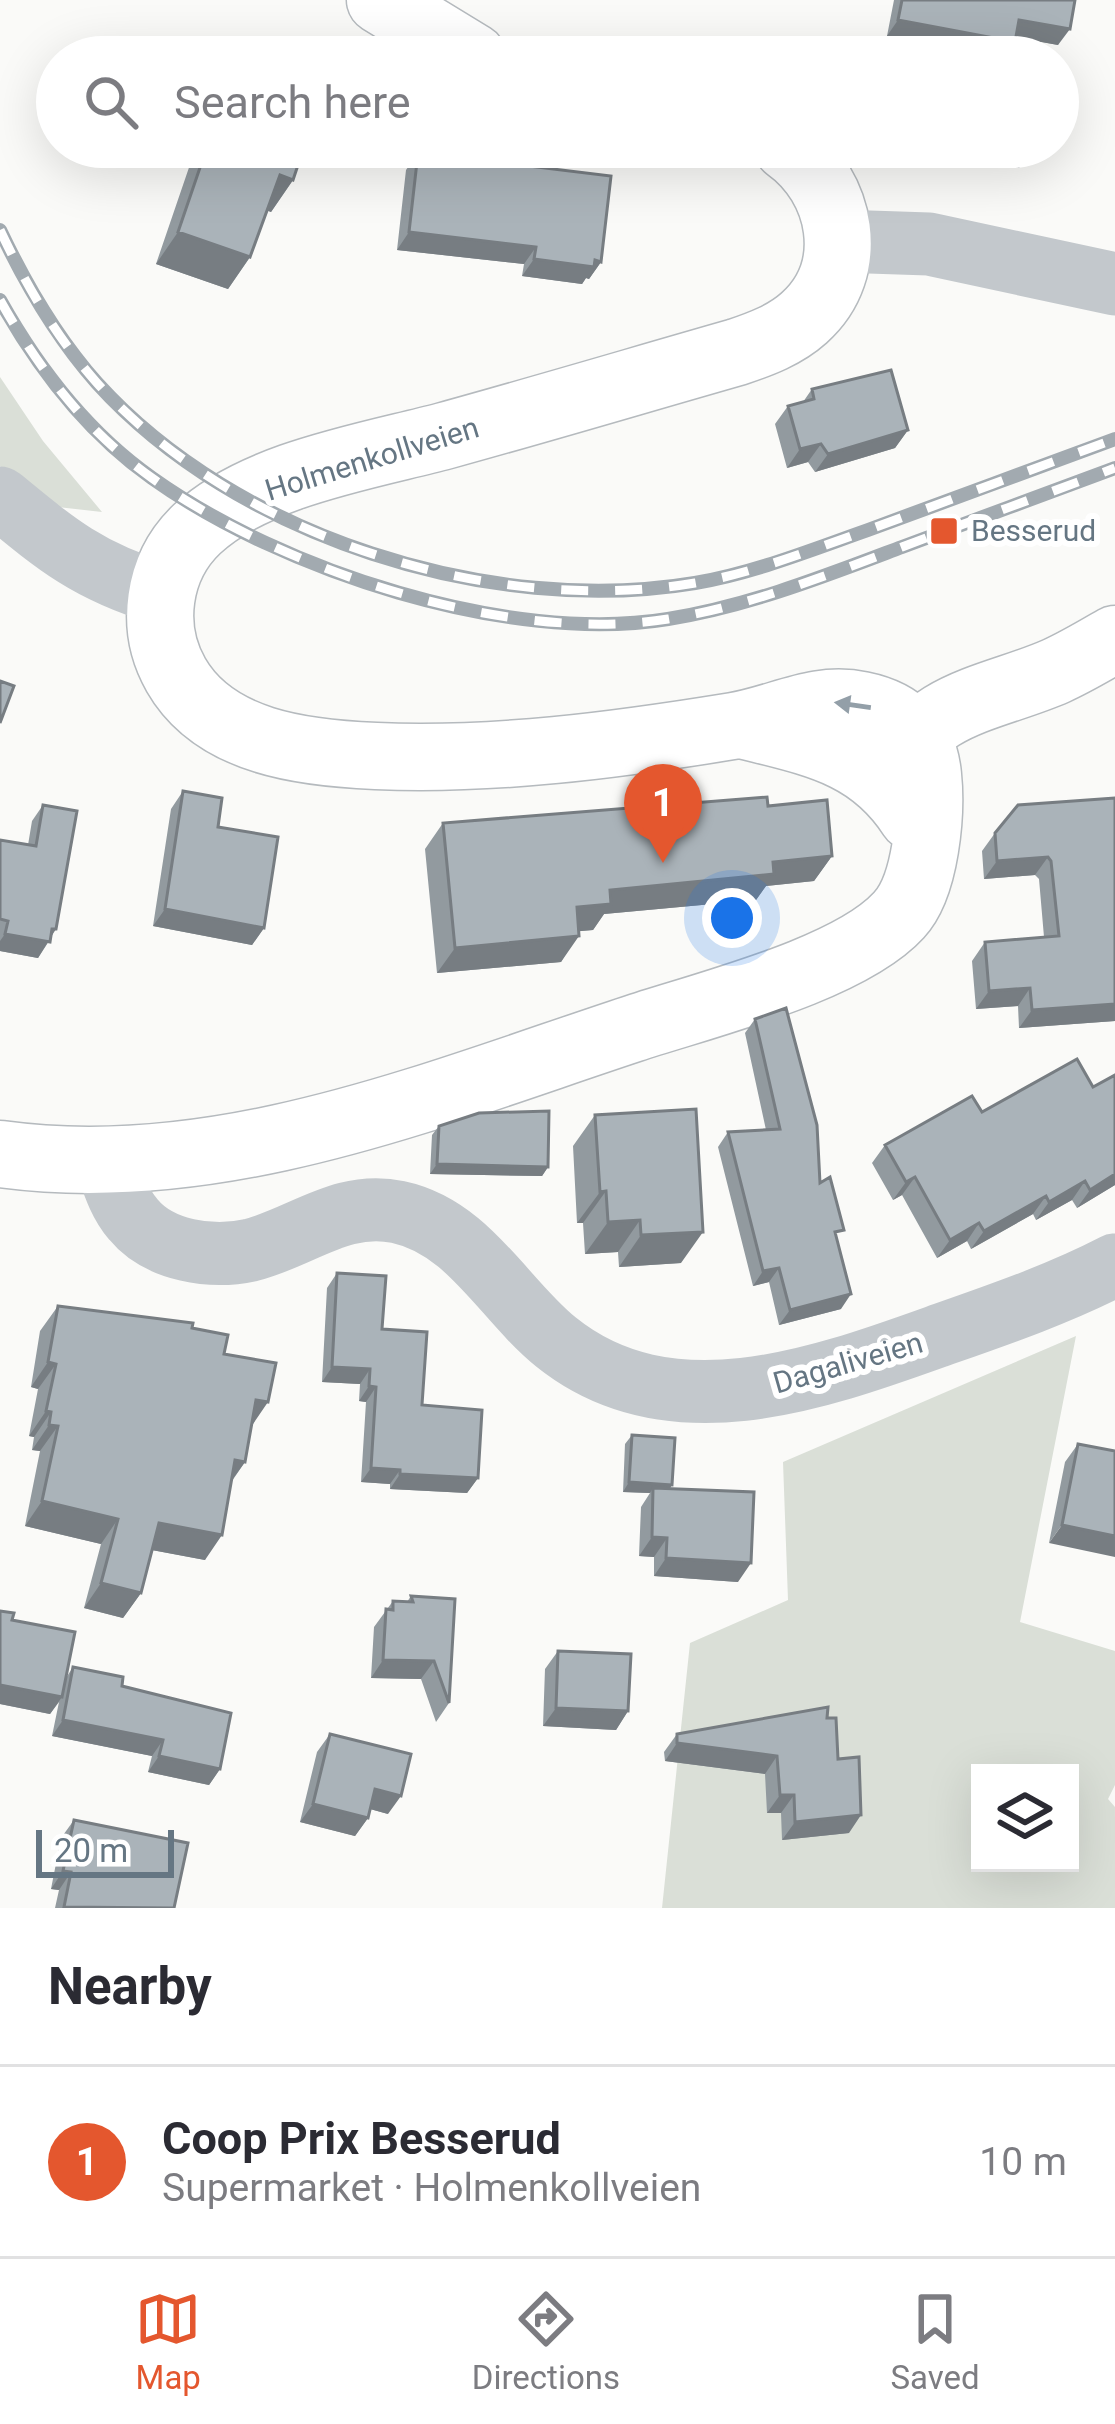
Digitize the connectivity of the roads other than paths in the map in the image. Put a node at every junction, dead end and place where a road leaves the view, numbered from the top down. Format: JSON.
{"nodes":[{"id":1,"x":380,"y":0,"type":"edge"},
{"id":2,"x":439,"y":36,"type":"edge"},
{"id":3,"x":810,"y":168,"type":"edge"},
{"id":4,"x":839,"y":242,"type":"junction"},
{"id":5,"x":1115,"y":284,"type":"edge"},
{"id":6,"x":0,"y":497,"type":"edge"},
{"id":7,"x":29,"y":547,"type":"edge"},
{"id":8,"x":160,"y":593,"type":"junction"},
{"id":9,"x":1115,"y":639,"type":"edge"},
{"id":10,"x":914,"y":782,"type":"junction"},
{"id":11,"x":0,"y":1154,"type":"edge"},
{"id":12,"x":106,"y":1162,"type":"junction"},
{"id":13,"x":1115,"y":1264,"type":"edge"}],
"edges":[{"from":1,"to":2,"type":"main road"},
{"from":3,"to":4,"type":"main road"},
{"from":4,"to":5,"type":"street"},
{"from":4,"to":8,"type":"main road","name":"Holmenkollveien"},
{"from":6,"to":7,"type":"street"},
{"from":7,"to":8,"type":"street"},
{"from":8,"to":10,"type":"main road"},
{"from":9,"to":10,"type":"main road"},
{"from":10,"to":12,"type":"main road"},
{"from":11,"to":12,"type":"main road"},
{"from":12,"to":13,"type":"street","name":"Dagaliveien"}]}
